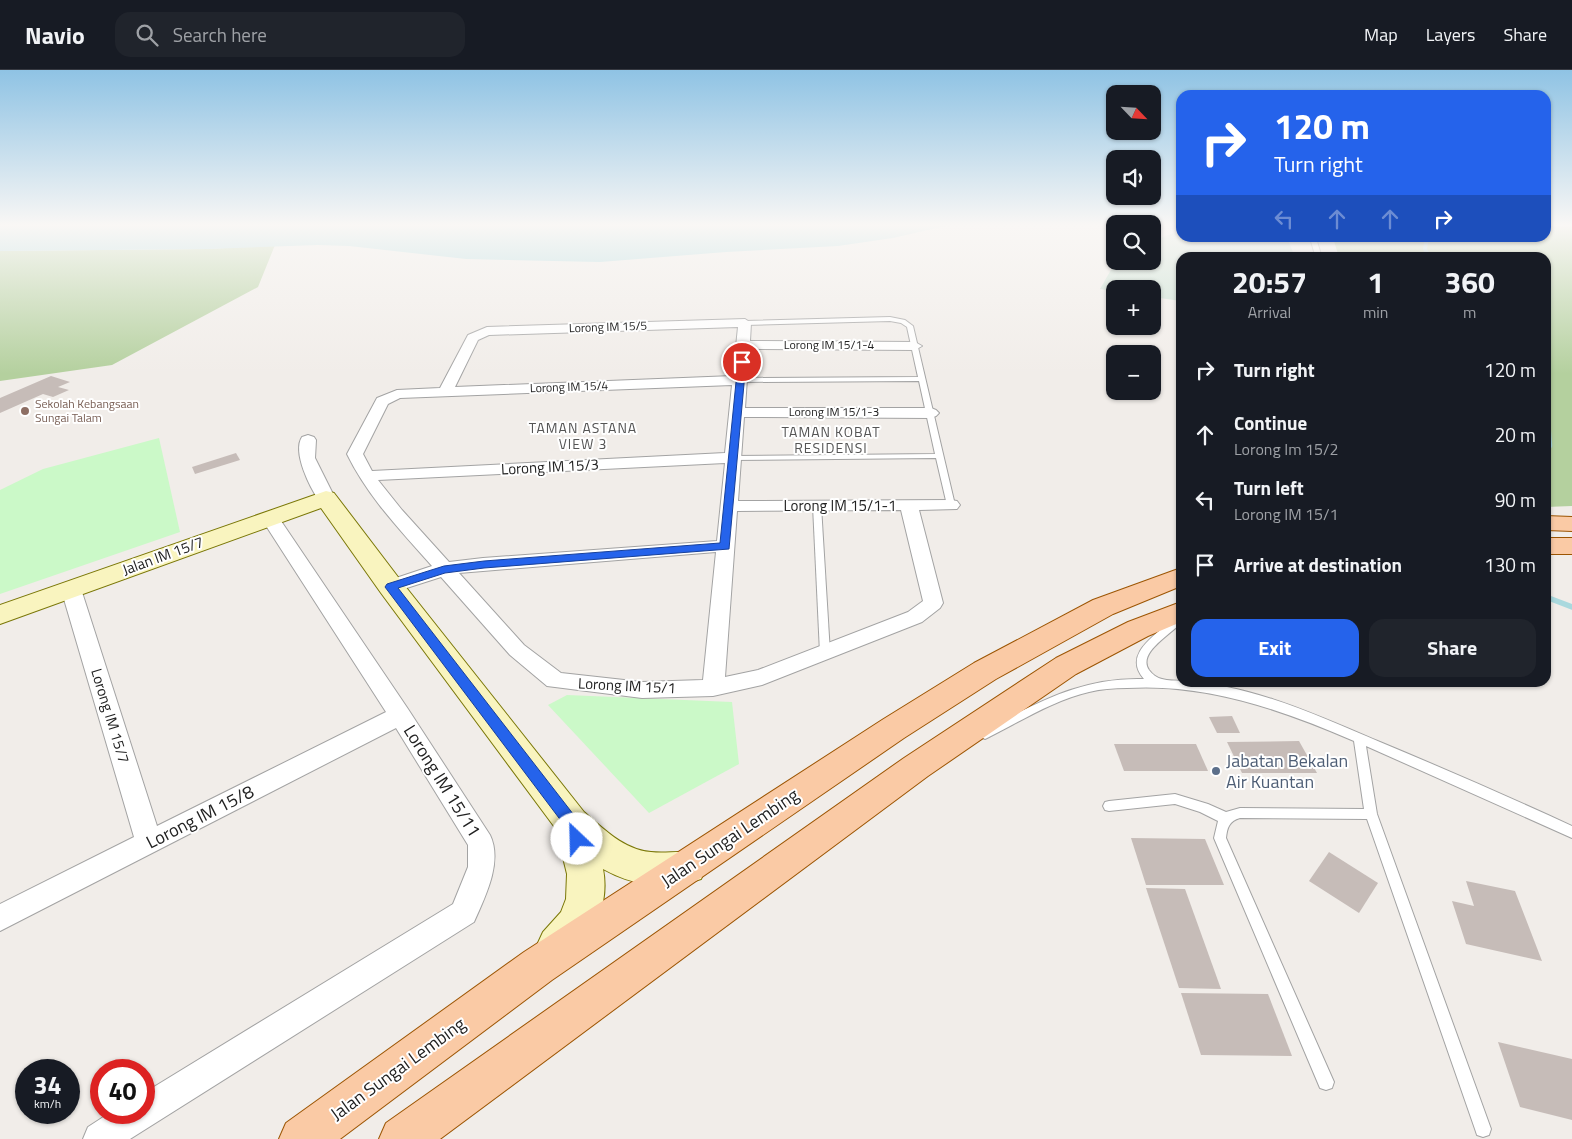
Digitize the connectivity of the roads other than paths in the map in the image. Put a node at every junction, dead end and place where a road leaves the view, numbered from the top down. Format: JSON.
{"nodes":[{"id":1,"x":745,"y":323,"type":"junction"},
{"id":2,"x":744,"y":345,"type":"junction"},
{"id":3,"x":915,"y":346,"type":"junction"},
{"id":4,"x":923,"y":379,"type":"junction"},
{"id":5,"x":740,"y":380,"type":"junction"},
{"id":6,"x":445,"y":392,"type":"junction"},
{"id":7,"x":397,"y":394,"type":"joint"},
{"id":8,"x":737,"y":412,"type":"junction"},
{"id":9,"x":931,"y":413,"type":"junction"},
{"id":10,"x":308,"y":440,"type":"dead end"},
{"id":11,"x":941,"y":456,"type":"junction"},
{"id":12,"x":733,"y":458,"type":"junction"},
{"id":13,"x":366,"y":476,"type":"junction"},
{"id":14,"x":326,"y":498,"type":"junction"},
{"id":15,"x":950,"y":505,"type":"joint"},
{"id":16,"x":729,"y":506,"type":"junction"},
{"id":17,"x":818,"y":506,"type":"junction"},
{"id":18,"x":909,"y":506,"type":"junction"},
{"id":19,"x":270,"y":518,"type":"junction"},
{"id":20,"x":1565,"y":529,"type":"edge"},
{"id":21,"x":1551,"y":542,"type":"edge"},
{"id":22,"x":725,"y":546,"type":"junction"},
{"id":23,"x":444,"y":569,"type":"junction"},
{"id":24,"x":1176,"y":578,"type":"edge"},
{"id":25,"x":391,"y":587,"type":"junction"},
{"id":26,"x":71,"y":589,"type":"junction"},
{"id":27,"x":1176,"y":613,"type":"edge"},
{"id":28,"x":0,"y":615,"type":"edge"},
{"id":29,"x":1176,"y":625,"type":"edge"},
{"id":30,"x":825,"y":653,"type":"junction"},
{"id":31,"x":1159,"y":682,"type":"junction"},
{"id":32,"x":1176,"y":684,"type":"edge"},
{"id":33,"x":1203,"y":687,"type":"edge"},
{"id":34,"x":713,"y":688,"type":"junction"},
{"id":35,"x":400,"y":715,"type":"junction"},
{"id":36,"x":1359,"y":738,"type":"junction"},
{"id":37,"x":916,"y":767,"type":"junction"},
{"id":38,"x":1109,"y":806,"type":"dead end"},
{"id":39,"x":1371,"y":814,"type":"junction"},
{"id":40,"x":1225,"y":818,"type":"junction"},
{"id":41,"x":572,"y":823,"type":"junction"},
{"id":42,"x":1572,"y":832,"type":"edge"},
{"id":43,"x":149,"y":843,"type":"junction"},
{"id":44,"x":688,"y":867,"type":"junction"},
{"id":45,"x":0,"y":918,"type":"edge"},
{"id":46,"x":538,"y":966,"type":"junction"},
{"id":47,"x":1326,"y":1082,"type":"dead end"},
{"id":48,"x":155,"y":1105,"type":"edge"},
{"id":49,"x":124,"y":1124,"type":"edge"},
{"id":50,"x":1483,"y":1129,"type":"dead end"},
{"id":51,"x":100,"y":1139,"type":"edge"},
{"id":52,"x":302,"y":1139,"type":"edge"},
{"id":53,"x":402,"y":1139,"type":"edge"}],
"edges":[{"from":1,"to":2,"type":"street"},
{"from":1,"to":3,"type":"lane"},
{"from":1,"to":6,"type":"street","name":"Lorong IM 15/5"},
{"from":2,"to":3,"type":"street","name":"Lorong IM 15/1-4"},
{"from":2,"to":5,"type":"street"},
{"from":3,"to":4,"type":"lane"},
{"from":4,"to":5,"type":"lane"},
{"from":4,"to":9,"type":"lane"},
{"from":5,"to":6,"type":"street","name":"Lorong IM 15/4"},
{"from":5,"to":8,"type":"street"},
{"from":6,"to":7,"type":"street","name":"Lorong IM 15/4"},
{"from":7,"to":13,"type":"street","name":"Lorong IM 15/1"},
{"from":8,"to":9,"type":"street","name":"Lorong IM 15/1-3"},
{"from":8,"to":12,"type":"street"},
{"from":9,"to":11,"type":"lane"},
{"from":10,"to":14,"type":"street"},
{"from":11,"to":12,"type":"lane"},
{"from":11,"to":15,"type":"lane"},
{"from":12,"to":13,"type":"street","name":"Lorong IM 15/3"},
{"from":12,"to":16,"type":"street"},
{"from":13,"to":23,"type":"street","name":"Lorong IM 15/1"},
{"from":14,"to":19,"type":"street","name":"Jalan IM 15/7"},
{"from":14,"to":25,"type":"street"},
{"from":15,"to":18,"type":"street","name":"Lorong IM 15/1-1"},
{"from":16,"to":17,"type":"street","name":"Lorong IM 15/1-1"},
{"from":16,"to":22,"type":"street"},
{"from":17,"to":18,"type":"street","name":"Lorong IM 15/1-1"},
{"from":17,"to":30,"type":"lane"},
{"from":18,"to":30,"type":"street","name":"Lorong IM 15/1"},
{"from":19,"to":26,"type":"street","name":"Jalan IM 15/7"},
{"from":19,"to":35,"type":"street","name":"Lorong IM 15/11"},
{"from":20,"to":21,"type":"main road"},
{"from":22,"to":23,"type":"street"},
{"from":22,"to":34,"type":"street"},
{"from":23,"to":25,"type":"street"},
{"from":23,"to":34,"type":"street","name":"Lorong IM 15/1"},
{"from":24,"to":44,"type":"main road","name":"Jalan Sungai Lembing"},
{"from":25,"to":41,"type":"street"},
{"from":26,"to":28,"type":"street","name":"Jalan IM 15/7"},
{"from":26,"to":43,"type":"street","name":"Lorong IM 15/7"},
{"from":27,"to":37,"type":"main road"},
{"from":29,"to":31,"type":"lane"},
{"from":30,"to":34,"type":"street","name":"Lorong IM 15/1"},
{"from":31,"to":32,"type":"lane"},
{"from":31,"to":37,"type":"lane"},
{"from":33,"to":36,"type":"lane"},
{"from":35,"to":43,"type":"street","name":"Lorong IM 15/8"},
{"from":35,"to":48,"type":"street","name":"Lorong IM 15/11"},
{"from":36,"to":39,"type":"lane"},
{"from":36,"to":42,"type":"lane"},
{"from":37,"to":53,"type":"main road"},
{"from":38,"to":40,"type":"lane"},
{"from":39,"to":40,"type":"lane"},
{"from":39,"to":50,"type":"lane"},
{"from":40,"to":47,"type":"lane"},
{"from":41,"to":44,"type":"street"},
{"from":41,"to":46,"type":"street"},
{"from":43,"to":45,"type":"street","name":"Lorong IM 15/8"},
{"from":44,"to":46,"type":"main road","name":"Jalan Sungai Lembing"},
{"from":46,"to":52,"type":"main road","name":"Jalan Sungai Lembing"},
{"from":49,"to":51,"type":"street","name":"Lorong IM 15/11"}]}
